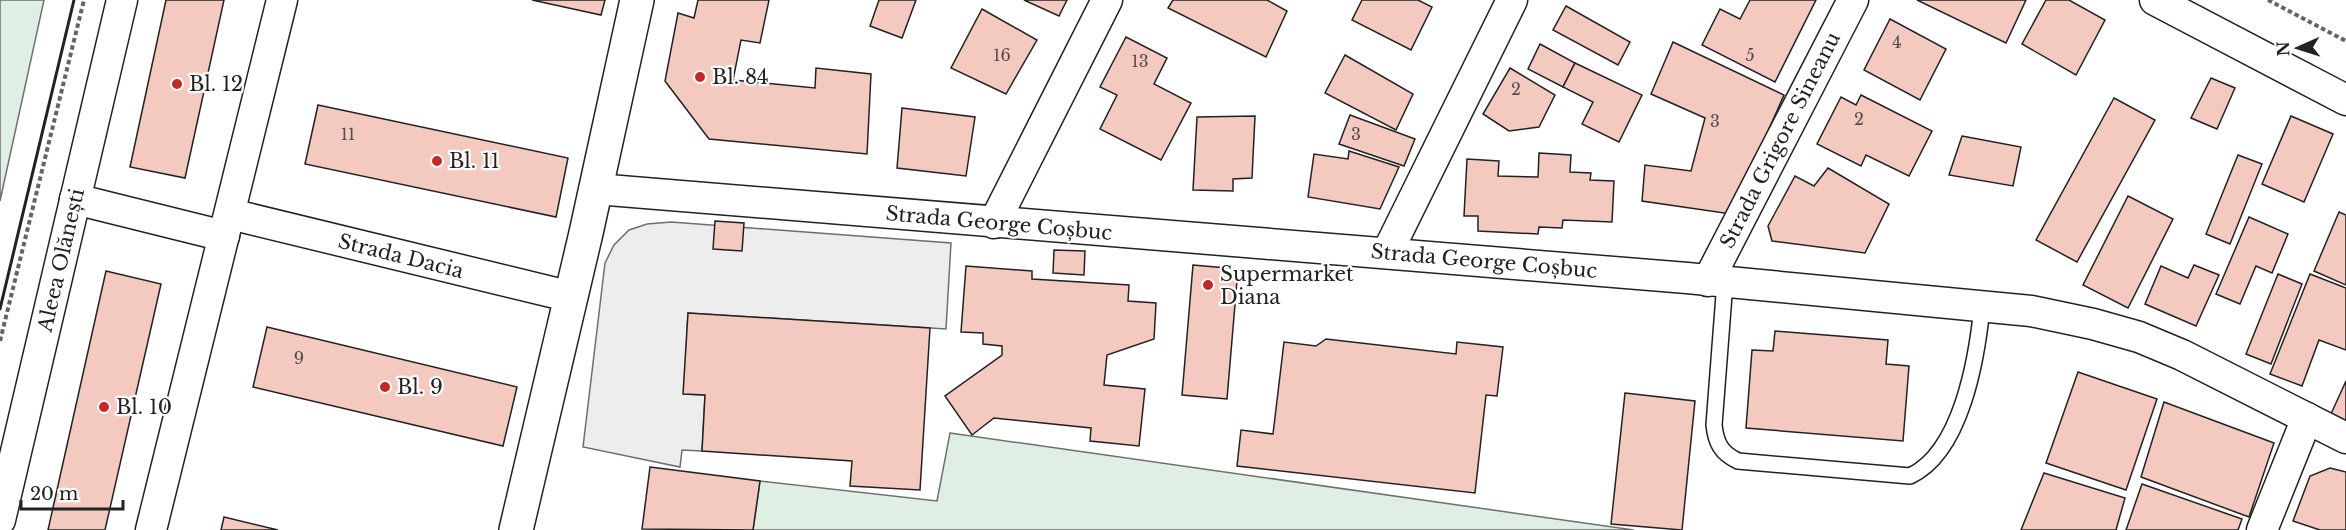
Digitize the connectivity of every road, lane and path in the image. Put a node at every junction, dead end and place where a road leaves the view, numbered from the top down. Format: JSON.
{"nodes":[{"id":1,"x":84,"y":0,"type":"edge"},
{"id":2,"x":122,"y":0,"type":"edge"},
{"id":3,"x":282,"y":0,"type":"edge"},
{"id":4,"x":637,"y":0,"type":"edge"},
{"id":5,"x":1107,"y":0,"type":"edge"},
{"id":6,"x":1512,"y":0,"type":"edge"},
{"id":7,"x":1853,"y":0,"type":"edge"},
{"id":8,"x":2155,"y":0,"type":"edge"},
{"id":9,"x":2268,"y":0,"type":"edge"},
{"id":10,"x":2346,"y":41,"type":"edge"},
{"id":11,"x":2346,"y":100,"type":"edge"},
{"id":12,"x":596,"y":189,"type":"junction"},
{"id":13,"x":75,"y":200,"type":"junction"},
{"id":14,"x":994,"y":223,"type":"junction"},
{"id":15,"x":227,"y":225,"type":"junction"},
{"id":16,"x":1387,"y":253,"type":"junction"},
{"id":17,"x":1716,"y":281,"type":"junction"},
{"id":18,"x":572,"y":297,"type":"junction"},
{"id":19,"x":1982,"y":307,"type":"junction"},
{"id":20,"x":0,"y":341,"type":"edge"},
{"id":21,"x":2307,"y":418,"type":"junction"},
{"id":22,"x":2346,"y":438,"type":"edge"},
{"id":23,"x":0,"y":520,"type":"edge"},
{"id":24,"x":152,"y":530,"type":"edge"},
{"id":25,"x":516,"y":530,"type":"edge"},
{"id":26,"x":2262,"y":530,"type":"edge"}],
"edges":[{"from":1,"to":20,"type":"path"},
{"from":2,"to":13,"type":"street","name":"Aleea Olănești"},
{"from":3,"to":15,"type":"street"},
{"from":4,"to":12,"type":"main road"},
{"from":5,"to":14,"type":"street"},
{"from":6,"to":16,"type":"street"},
{"from":7,"to":17,"type":"street","name":"Strada Grigore Sineanu"},
{"from":8,"to":11,"type":"street"},
{"from":9,"to":10,"type":"path"},
{"from":12,"to":14,"type":"street","name":"Strada George Coșbuc"},
{"from":12,"to":18,"type":"main road"},
{"from":13,"to":15,"type":"street","name":"Strada Dacia"},
{"from":13,"to":23,"type":"street","name":"Aleea Olănești"},
{"from":14,"to":16,"type":"street","name":"Strada George Coșbuc"},
{"from":15,"to":18,"type":"street","name":"Strada Dacia"},
{"from":15,"to":24,"type":"street"},
{"from":16,"to":17,"type":"street","name":"Strada George Coșbuc"},
{"from":17,"to":19,"type":"street","name":"Strada George Coșbuc"},
{"from":17,"to":19,"type":"lane"},
{"from":18,"to":25,"type":"main road"},
{"from":19,"to":21,"type":"street","name":"Strada George Coșbuc"},
{"from":21,"to":22,"type":"street","name":"Strada George Coșbuc"},
{"from":21,"to":26,"type":"street"}]}
